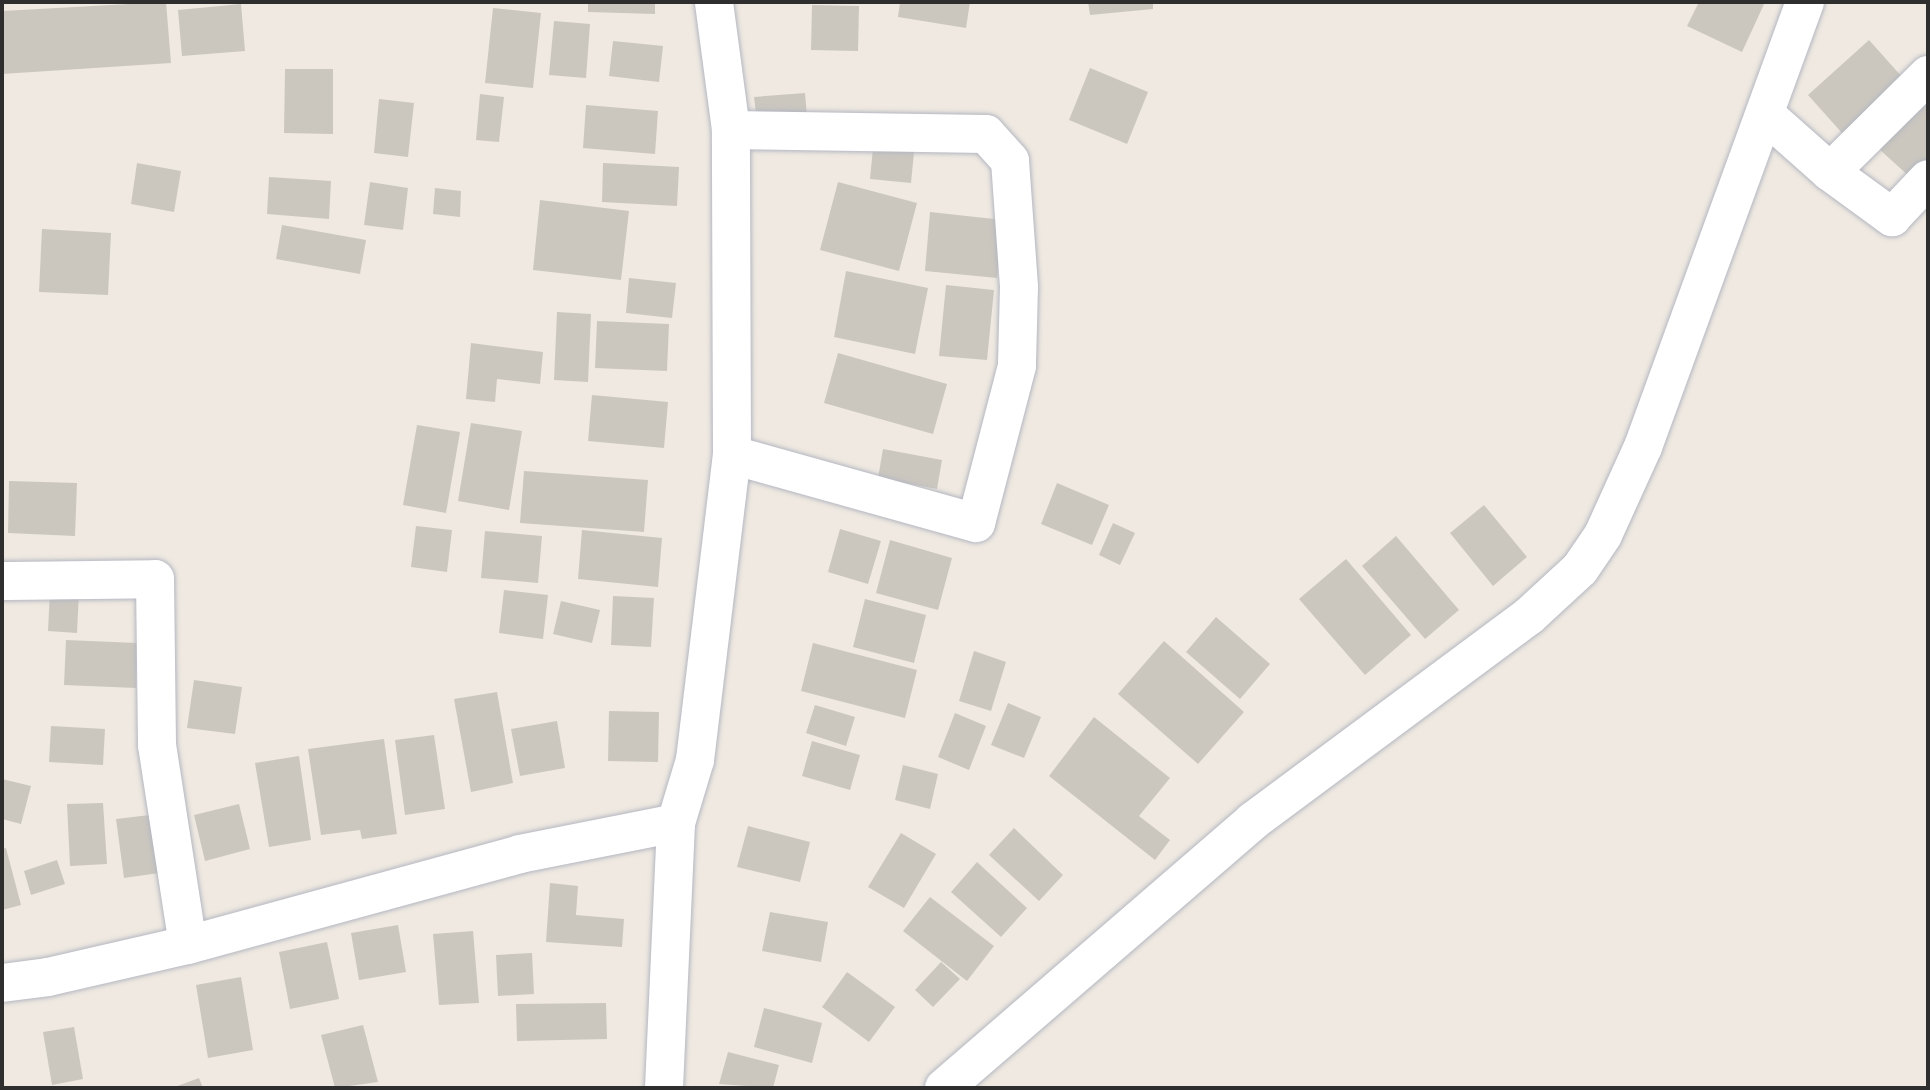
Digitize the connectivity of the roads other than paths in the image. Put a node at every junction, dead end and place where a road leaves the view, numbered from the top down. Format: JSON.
{"nodes":[{"id":1,"x":713,"y":2,"type":"edge"},
{"id":2,"x":1805,"y":2,"type":"edge"},
{"id":3,"x":1928,"y":75,"type":"edge"},
{"id":4,"x":1767,"y":116,"type":"junction"},
{"id":5,"x":731,"y":130,"type":"junction"},
{"id":6,"x":1830,"y":172,"type":"junction"},
{"id":7,"x":1928,"y":179,"type":"edge"},
{"id":8,"x":732,"y":455,"type":"junction"},
{"id":9,"x":2,"y":581,"type":"edge"},
{"id":10,"x":676,"y":823,"type":"junction"},
{"id":11,"x":188,"y":945,"type":"junction"},
{"id":12,"x":2,"y":983,"type":"edge"},
{"id":13,"x":664,"y":1088,"type":"edge"},
{"id":14,"x":944,"y":1088,"type":"edge"}],
"edges":[{"from":1,"to":5,"type":"street"},
{"from":2,"to":4,"type":"street"},
{"from":3,"to":6,"type":"street"},
{"from":4,"to":6,"type":"street"},
{"from":4,"to":14,"type":"street"},
{"from":5,"to":8,"type":"street"},
{"from":5,"to":8,"type":"street"},
{"from":6,"to":7,"type":"street"},
{"from":8,"to":10,"type":"street"},
{"from":9,"to":11,"type":"street"},
{"from":10,"to":11,"type":"street"},
{"from":10,"to":13,"type":"street"},
{"from":11,"to":12,"type":"street"}]}
